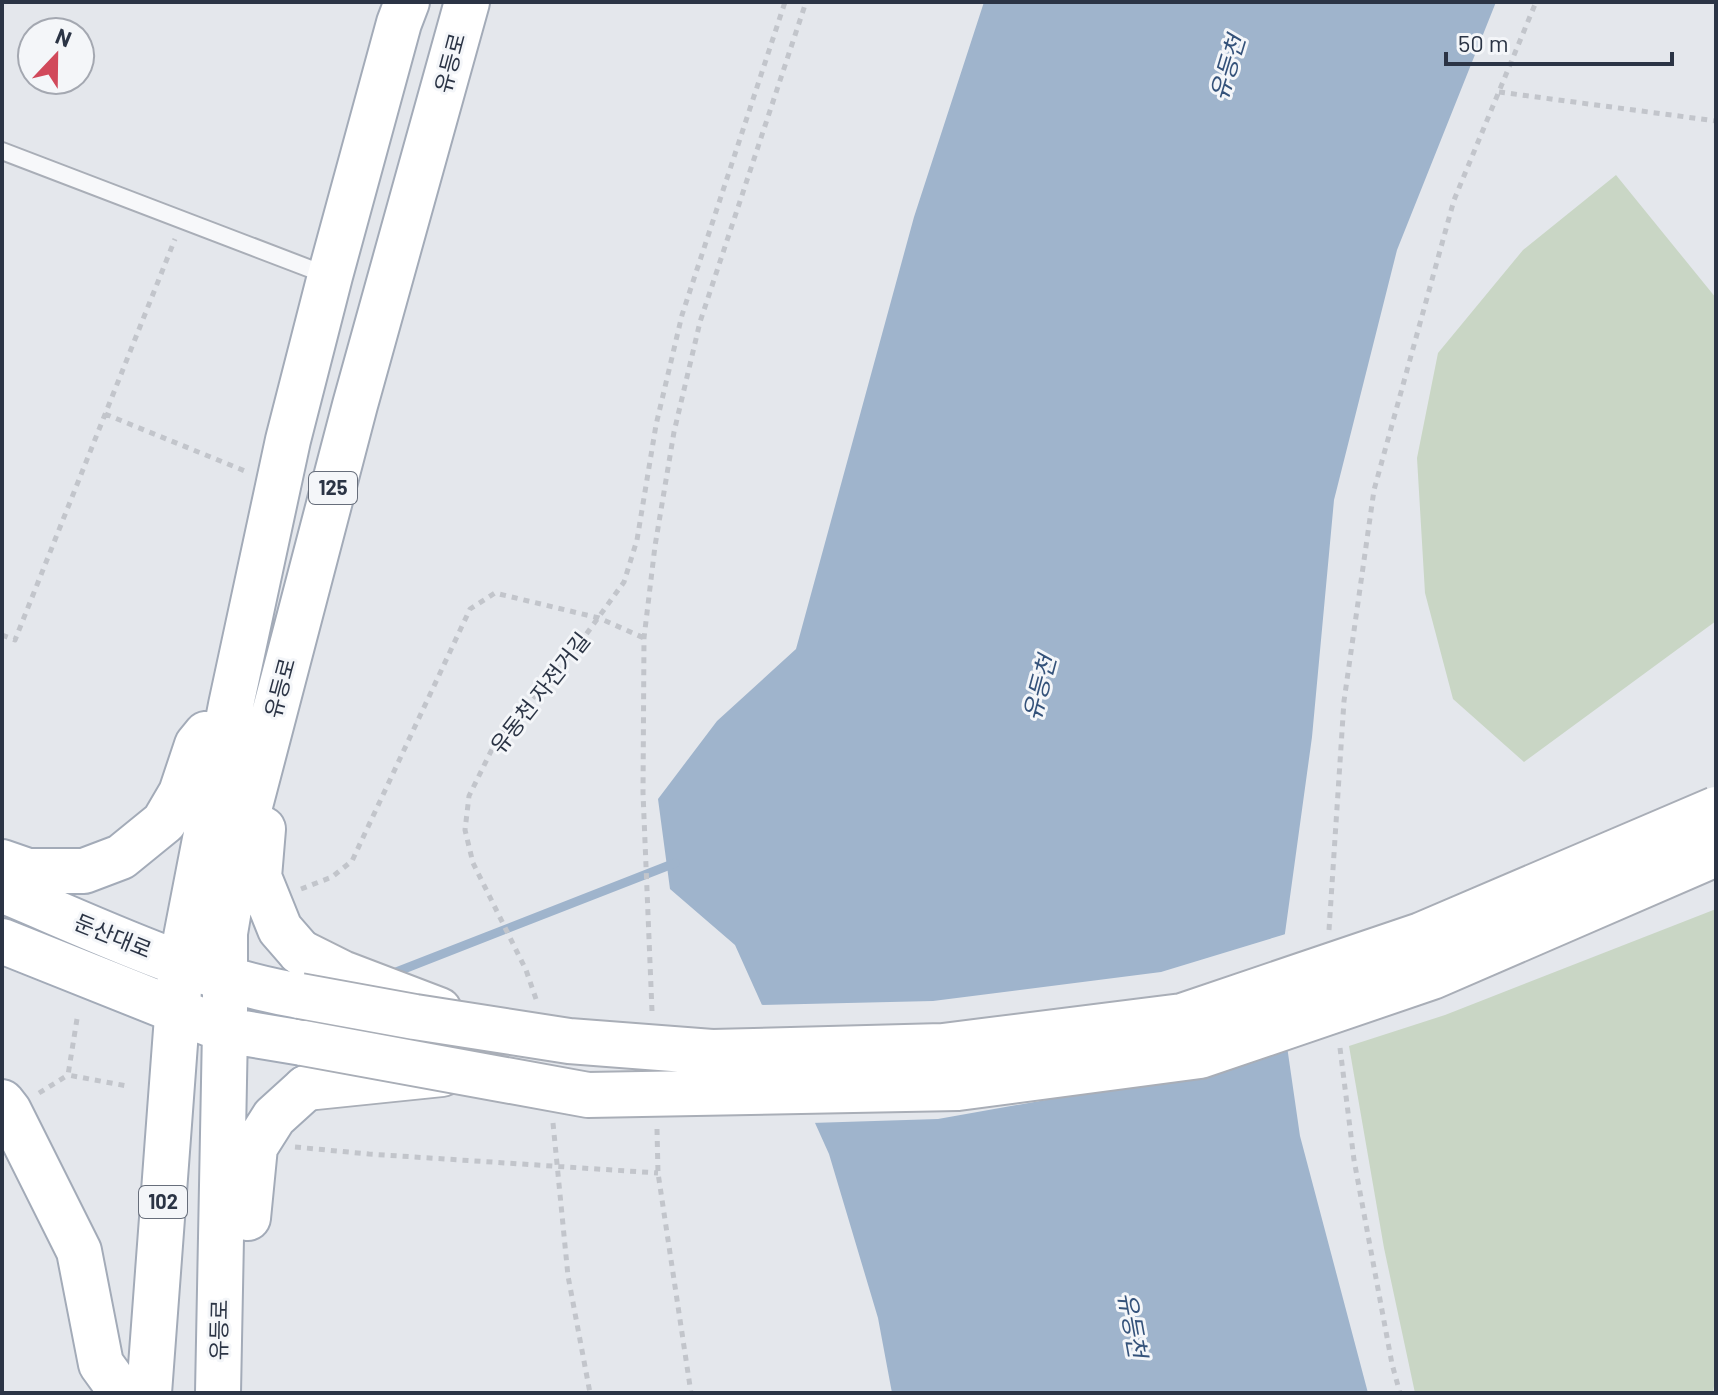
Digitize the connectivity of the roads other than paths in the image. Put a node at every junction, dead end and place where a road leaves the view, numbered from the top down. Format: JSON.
{"nodes":[{"id":1,"x":407,"y":2,"type":"edge"},
{"id":2,"x":467,"y":2,"type":"edge"},
{"id":3,"x":2,"y":151,"type":"edge"},
{"id":4,"x":330,"y":276,"type":"junction"},
{"id":5,"x":231,"y":705,"type":"junction"},
{"id":6,"x":271,"y":721,"type":"junction"},
{"id":7,"x":1716,"y":809,"type":"edge"},
{"id":8,"x":1716,"y":854,"type":"edge"},
{"id":9,"x":2,"y":862,"type":"edge"},
{"id":10,"x":2,"y":890,"type":"edge"},
{"id":11,"x":2,"y":941,"type":"edge"},
{"id":12,"x":181,"y":963,"type":"junction"},
{"id":13,"x":225,"y":980,"type":"junction"},
{"id":14,"x":177,"y":1011,"type":"junction"},
{"id":15,"x":482,"y":1027,"type":"junction"},
{"id":16,"x":225,"y":1030,"type":"junction"},
{"id":17,"x":461,"y":1072,"type":"junction"},
{"id":18,"x":15,"y":1101,"type":"edge"},
{"id":19,"x":220,"y":1311,"type":"junction"},
{"id":20,"x":122,"y":1393,"type":"edge"},
{"id":21,"x":149,"y":1393,"type":"edge"},
{"id":22,"x":218,"y":1393,"type":"edge"}],
"edges":[{"from":1,"to":4,"type":"main road","name":"유등로","number":"125"},
{"from":2,"to":6,"type":"main road","name":"유등로","number":"125"},
{"from":3,"to":4,"type":"lane"},
{"from":4,"to":5,"type":"main road","name":"유등로","number":"125"},
{"from":5,"to":9,"type":"main road"},
{"from":5,"to":12,"type":"main road","name":"유등로","number":"125"},
{"from":6,"to":13,"type":"main road","name":"유등로","number":"125"},
{"from":6,"to":15,"type":"main road","bridge":true},
{"from":7,"to":15,"type":"main road","bridge":true},
{"from":8,"to":17,"type":"main road","name":"둔산대로","bridge":true},
{"from":10,"to":12,"type":"main road","name":"둔산대로"},
{"from":11,"to":14,"type":"main road","name":"둔산대로"},
{"from":12,"to":13,"type":"main road","name":"둔산대로"},
{"from":12,"to":14,"type":"main road","name":"유등로"},
{"from":13,"to":15,"type":"main road","name":"둔산대로","bridge":true},
{"from":13,"to":16,"type":"main road","name":"유등로"},
{"from":14,"to":16,"type":"main road","name":"둔산대로"},
{"from":14,"to":21,"type":"main road","name":"유등로","number":"102"},
{"from":16,"to":17,"type":"main road","name":"둔산대로","bridge":true},
{"from":16,"to":19,"type":"main road","name":"유등로"},
{"from":17,"to":19,"type":"main road","bridge":true},
{"from":18,"to":20,"type":"main road"},
{"from":19,"to":22,"type":"main road","name":"유등로"}]}
